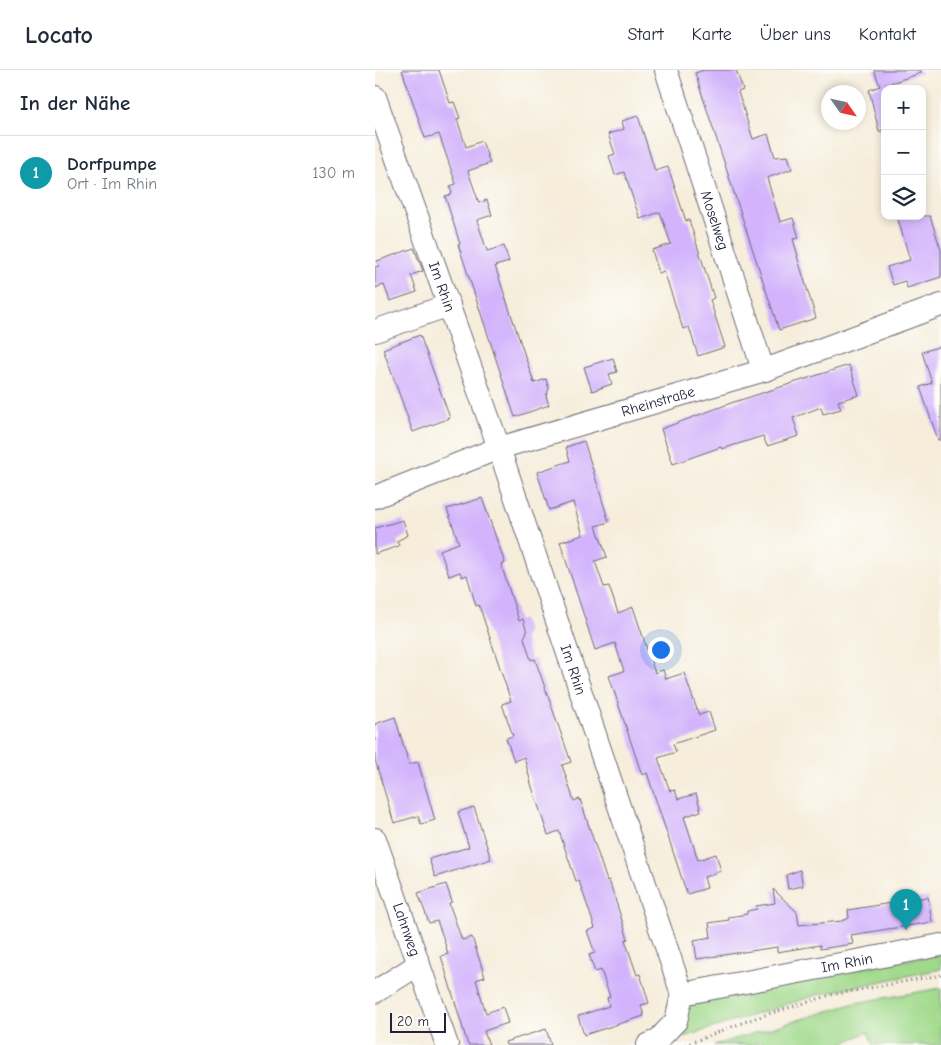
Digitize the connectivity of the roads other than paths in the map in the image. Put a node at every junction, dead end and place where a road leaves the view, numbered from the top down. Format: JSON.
{"nodes":[{"id":1,"x":666,"y":70,"type":"edge"},
{"id":2,"x":375,"y":98,"type":"edge"},
{"id":3,"x":449,"y":305,"type":"junction"},
{"id":4,"x":941,"y":305,"type":"edge"},
{"id":5,"x":375,"y":331,"type":"edge"},
{"id":6,"x":765,"y":370,"type":"junction"},
{"id":7,"x":499,"y":448,"type":"junction"},
{"id":8,"x":375,"y":497,"type":"edge"},
{"id":9,"x":375,"y":839,"type":"edge"},
{"id":10,"x":941,"y":945,"type":"edge"},
{"id":11,"x":419,"y":964,"type":"junction"},
{"id":12,"x":375,"y":992,"type":"edge"},
{"id":13,"x":681,"y":994,"type":"junction"},
{"id":14,"x":447,"y":1045,"type":"edge"},
{"id":15,"x":648,"y":1045,"type":"edge"}],
"edges":[{"from":1,"to":6,"type":"street","name":"Moselweg"},
{"from":2,"to":3,"type":"street","name":"Im Rhin"},
{"from":3,"to":5,"type":"street"},
{"from":3,"to":7,"type":"street","name":"Im Rhin"},
{"from":4,"to":6,"type":"street","name":"Rheinstraße"},
{"from":6,"to":7,"type":"street","name":"Rheinstraße"},
{"from":7,"to":8,"type":"street","name":"Rheinstraße"},
{"from":7,"to":13,"type":"street","name":"Im Rhin"},
{"from":9,"to":11,"type":"street","name":"Lahnweg"},
{"from":10,"to":13,"type":"street","name":"Im Rhin"},
{"from":11,"to":12,"type":"street","name":"Lahnweg"},
{"from":11,"to":14,"type":"street","name":"Lahnweg"},
{"from":13,"to":15,"type":"street"}]}
